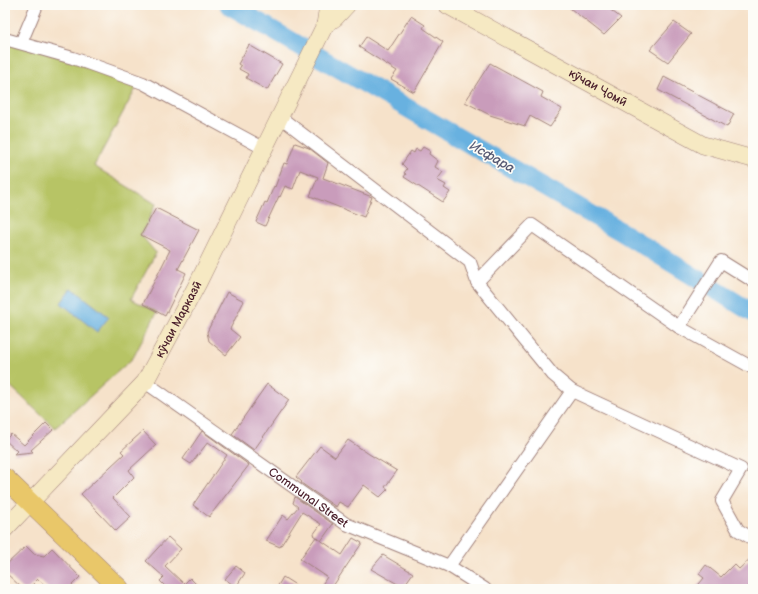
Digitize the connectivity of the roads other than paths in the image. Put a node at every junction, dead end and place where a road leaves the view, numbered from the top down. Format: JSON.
{"nodes":[{"id":1,"x":37,"y":5,"type":"edge"},
{"id":2,"x":328,"y":5,"type":"edge"},
{"id":3,"x":346,"y":5,"type":"edge"},
{"id":4,"x":447,"y":5,"type":"edge"},
{"id":5,"x":323,"y":29,"type":"junction"},
{"id":6,"x":5,"y":39,"type":"edge"},
{"id":7,"x":21,"y":43,"type":"junction"},
{"id":8,"x":280,"y":117,"type":"junction"},
{"id":9,"x":264,"y":149,"type":"junction"},
{"id":10,"x":753,"y":159,"type":"edge"},
{"id":11,"x":753,"y":281,"type":"edge"},
{"id":12,"x":477,"y":282,"type":"junction"},
{"id":13,"x":682,"y":322,"type":"junction"},
{"id":14,"x":753,"y":368,"type":"edge"},
{"id":15,"x":145,"y":382,"type":"junction"},
{"id":16,"x":572,"y":391,"type":"junction"},
{"id":17,"x":5,"y":478,"type":"edge"},
{"id":18,"x":30,"y":501,"type":"junction"},
{"id":19,"x":5,"y":529,"type":"edge"},
{"id":20,"x":753,"y":539,"type":"edge"},
{"id":21,"x":449,"y":566,"type":"junction"},
{"id":22,"x":120,"y":589,"type":"edge"},
{"id":23,"x":485,"y":589,"type":"edge"}],
"edges":[{"from":1,"to":7,"type":"street"},
{"from":2,"to":5,"type":"main road"},
{"from":3,"to":5,"type":"main road"},
{"from":4,"to":10,"type":"main road","name":"кӯчаи Ҷомӣ"},
{"from":5,"to":8,"type":"main road","name":"кӯчаи Марказӣ"},
{"from":6,"to":7,"type":"street"},
{"from":7,"to":9,"type":"street"},
{"from":8,"to":9,"type":"main road","name":"кӯчаи Марказӣ"},
{"from":8,"to":12,"type":"street"},
{"from":9,"to":15,"type":"main road","name":"кӯчаи Марказӣ"},
{"from":11,"to":13,"type":"street"},
{"from":12,"to":13,"type":"street"},
{"from":12,"to":16,"type":"street"},
{"from":13,"to":14,"type":"street"},
{"from":15,"to":18,"type":"main road","name":"кӯчаи Марказӣ"},
{"from":15,"to":21,"type":"street","name":"Communal Street"},
{"from":16,"to":20,"type":"street"},
{"from":16,"to":21,"type":"street"},
{"from":17,"to":18,"type":"main road"},
{"from":18,"to":19,"type":"main road","name":"кӯчаи Марказӣ"},
{"from":18,"to":22,"type":"main road"},
{"from":21,"to":23,"type":"street","name":"Communal Street"}]}
